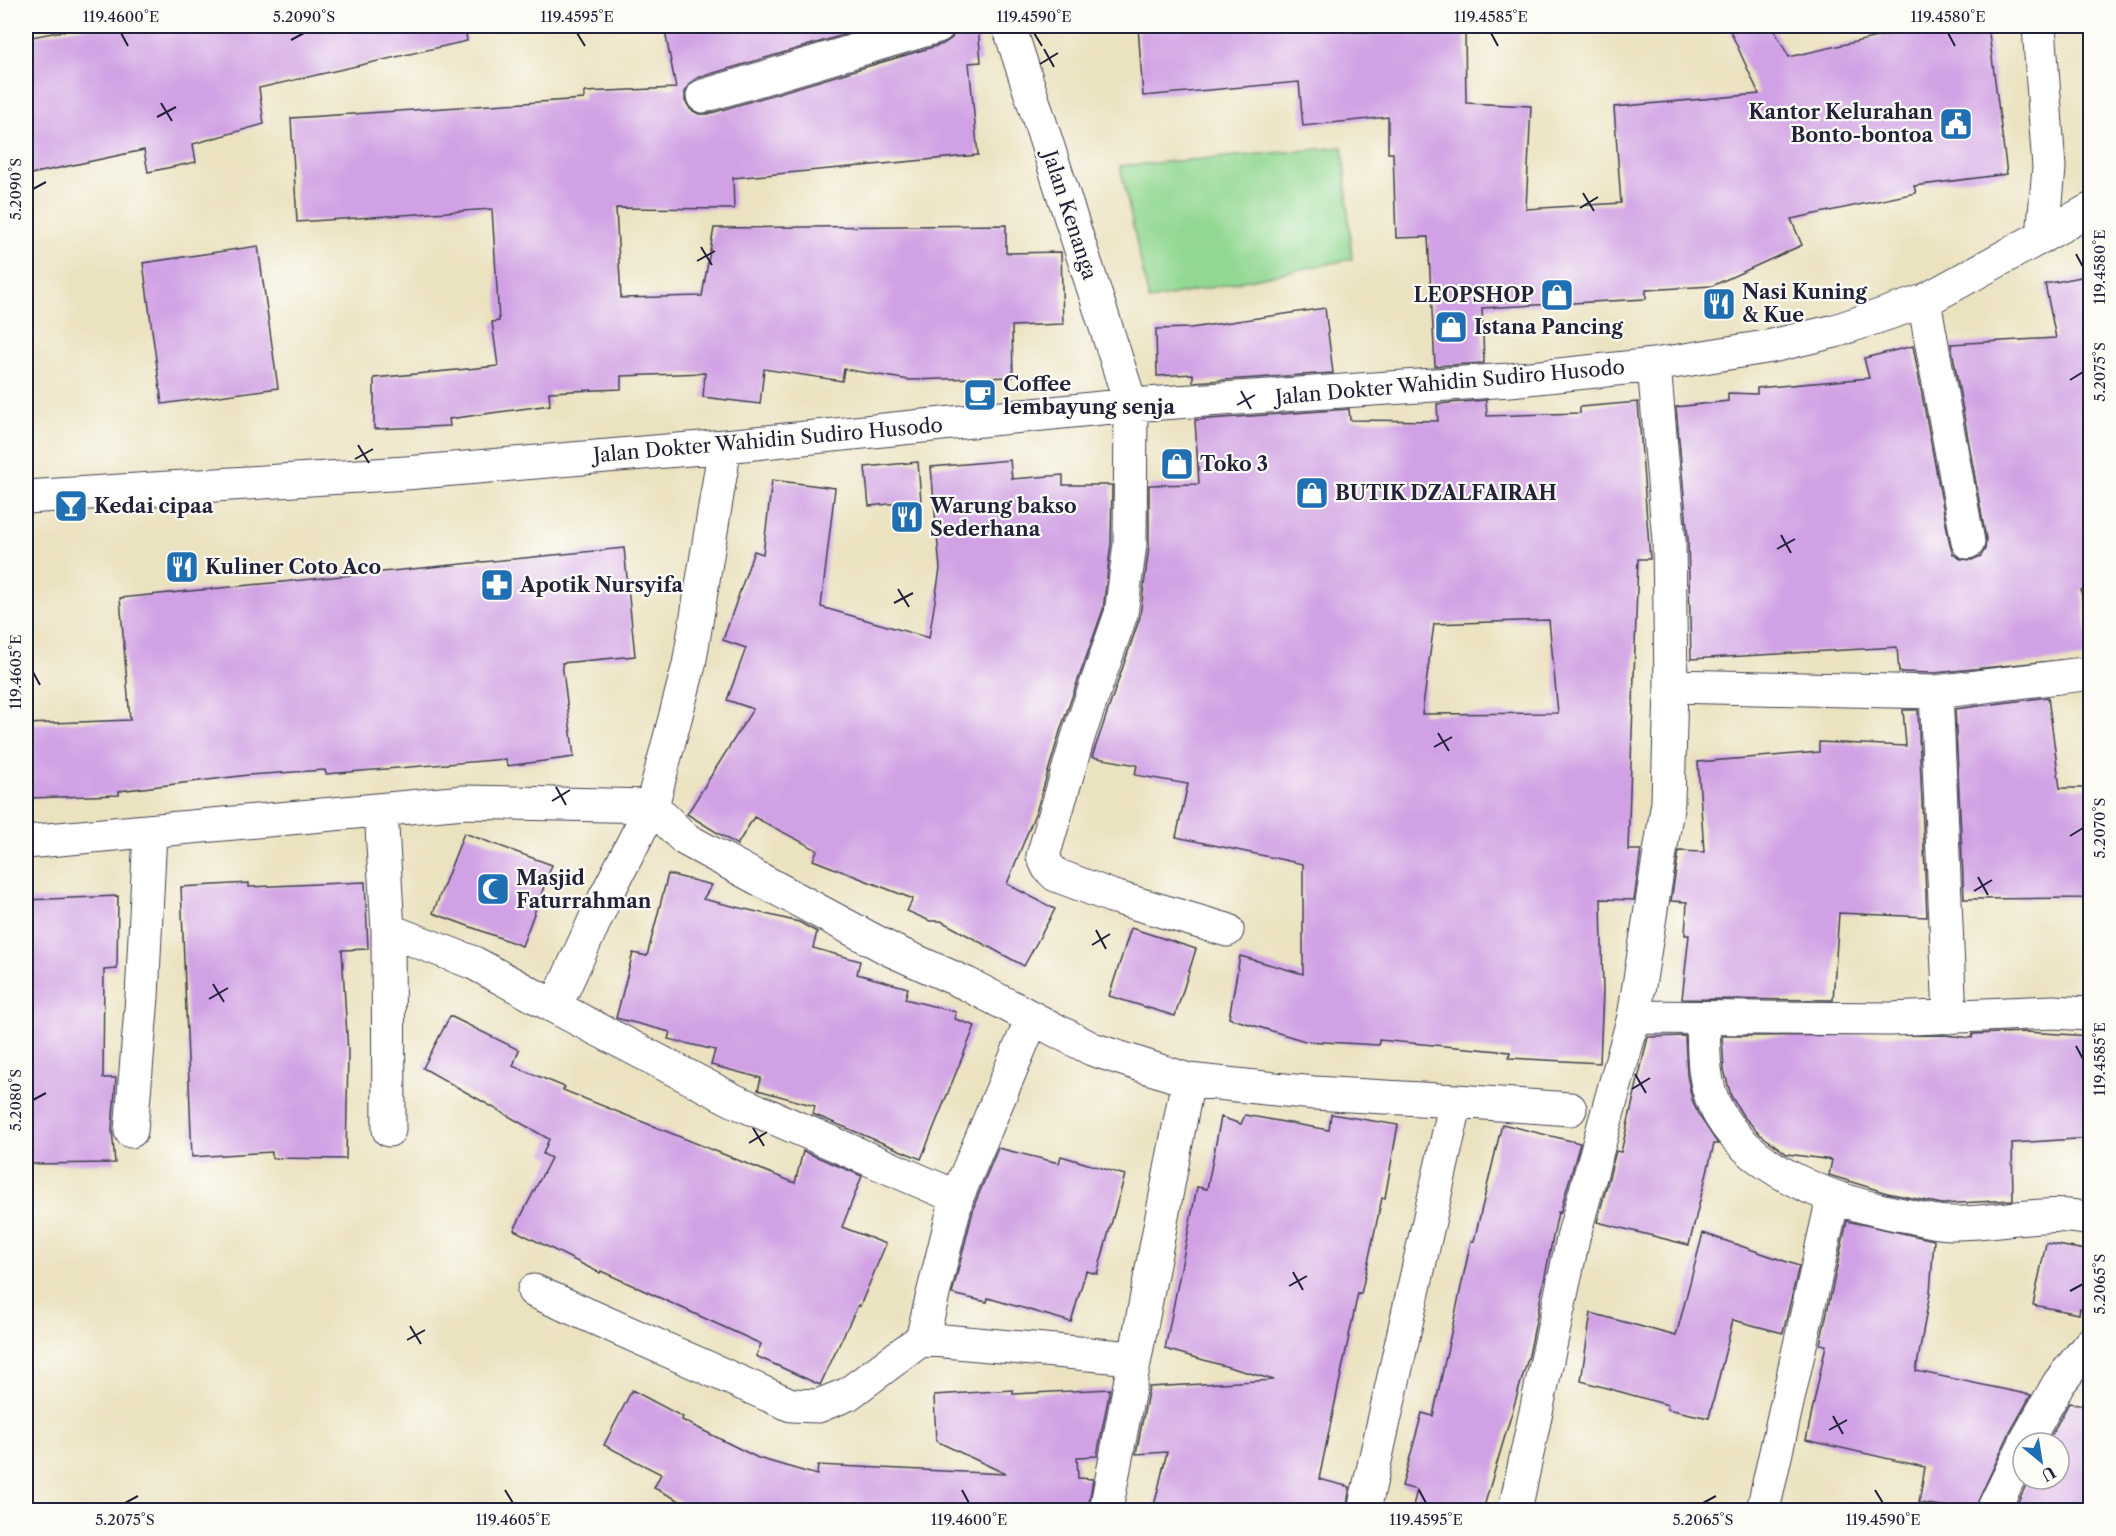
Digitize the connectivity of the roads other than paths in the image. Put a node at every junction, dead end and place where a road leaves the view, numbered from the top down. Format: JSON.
{"nodes":[{"id":1,"x":938,"y":26,"type":"edge"},
{"id":2,"x":1009,"y":26,"type":"edge"},
{"id":3,"x":2039,"y":26,"type":"edge"},
{"id":4,"x":703,"y":96,"type":"dead end"},
{"id":5,"x":2091,"y":210,"type":"edge"},
{"id":6,"x":2043,"y":236,"type":"junction"},
{"id":7,"x":1924,"y":301,"type":"junction"},
{"id":8,"x":1654,"y":365,"type":"junction"},
{"id":9,"x":1131,"y":405,"type":"junction"},
{"id":10,"x":725,"y":446,"type":"junction"},
{"id":11,"x":26,"y":497,"type":"edge"},
{"id":12,"x":1968,"y":542,"type":"dead end"},
{"id":13,"x":2084,"y":674,"type":"dead end"},
{"id":14,"x":1671,"y":686,"type":"junction"},
{"id":15,"x":1936,"y":692,"type":"junction"},
{"id":16,"x":652,"y":806,"type":"junction"},
{"id":17,"x":381,"y":810,"type":"junction"},
{"id":18,"x":150,"y":832,"type":"junction"},
{"id":19,"x":26,"y":842,"type":"edge"},
{"id":20,"x":388,"y":930,"type":"junction"},
{"id":21,"x":1227,"y":930,"type":"dead end"},
{"id":22,"x":555,"y":1007,"type":"junction"},
{"id":23,"x":2091,"y":1014,"type":"edge"},
{"id":24,"x":1634,"y":1017,"type":"junction"},
{"id":25,"x":1950,"y":1017,"type":"junction"},
{"id":26,"x":1703,"y":1018,"type":"junction"},
{"id":27,"x":1032,"y":1019,"type":"junction"},
{"id":28,"x":1188,"y":1080,"type":"junction"},
{"id":29,"x":1456,"y":1101,"type":"junction"},
{"id":30,"x":1570,"y":1109,"type":"dead end"},
{"id":31,"x":389,"y":1130,"type":"dead end"},
{"id":32,"x":131,"y":1131,"type":"dead end"},
{"id":33,"x":957,"y":1197,"type":"junction"},
{"id":34,"x":1833,"y":1198,"type":"junction"},
{"id":35,"x":2091,"y":1219,"type":"edge"},
{"id":36,"x":534,"y":1291,"type":"dead end"},
{"id":37,"x":922,"y":1339,"type":"junction"},
{"id":38,"x":2091,"y":1344,"type":"edge"},
{"id":39,"x":1133,"y":1358,"type":"junction"},
{"id":40,"x":2032,"y":1431,"type":"edge"},
{"id":41,"x":2011,"y":1473,"type":"edge"},
{"id":42,"x":1106,"y":1510,"type":"edge"},
{"id":43,"x":1364,"y":1510,"type":"edge"},
{"id":44,"x":1515,"y":1510,"type":"edge"},
{"id":45,"x":1763,"y":1510,"type":"edge"},
{"id":46,"x":1993,"y":1510,"type":"edge"}],
"edges":[{"from":1,"to":4,"type":"street"},
{"from":2,"to":9,"type":"street","name":"Jalan Kenanga"},
{"from":3,"to":6,"type":"street"},
{"from":5,"to":6,"type":"street","name":"Jalan Dokter Wahidin Sudiro Husodo"},
{"from":6,"to":7,"type":"street","name":"Jalan Dokter Wahidin Sudiro Husodo"},
{"from":7,"to":8,"type":"street","name":"Jalan Dokter Wahidin Sudiro Husodo"},
{"from":7,"to":12,"type":"street"},
{"from":8,"to":9,"type":"street","name":"Jalan Dokter Wahidin Sudiro Husodo"},
{"from":8,"to":14,"type":"street"},
{"from":9,"to":10,"type":"street","name":"Jalan Dokter Wahidin Sudiro Husodo"},
{"from":9,"to":21,"type":"street","name":"Jalan Kenanga"},
{"from":10,"to":11,"type":"street","name":"Jalan Dokter Wahidin Sudiro Husodo"},
{"from":10,"to":16,"type":"street"},
{"from":13,"to":15,"type":"street"},
{"from":14,"to":15,"type":"street"},
{"from":14,"to":24,"type":"street"},
{"from":15,"to":25,"type":"street"},
{"from":16,"to":17,"type":"street"},
{"from":16,"to":22,"type":"street"},
{"from":16,"to":27,"type":"street"},
{"from":17,"to":18,"type":"street"},
{"from":17,"to":20,"type":"street"},
{"from":18,"to":19,"type":"street"},
{"from":18,"to":32,"type":"street"},
{"from":20,"to":22,"type":"street"},
{"from":20,"to":31,"type":"street"},
{"from":22,"to":33,"type":"street"},
{"from":23,"to":25,"type":"street"},
{"from":24,"to":26,"type":"street"},
{"from":24,"to":44,"type":"street"},
{"from":25,"to":26,"type":"street"},
{"from":26,"to":34,"type":"street"},
{"from":27,"to":28,"type":"street"},
{"from":27,"to":33,"type":"street"},
{"from":28,"to":29,"type":"street"},
{"from":28,"to":39,"type":"street"},
{"from":29,"to":30,"type":"street"},
{"from":29,"to":43,"type":"street"},
{"from":33,"to":37,"type":"street"},
{"from":34,"to":35,"type":"street"},
{"from":34,"to":45,"type":"street"},
{"from":36,"to":37,"type":"street"},
{"from":37,"to":39,"type":"street"},
{"from":38,"to":40,"type":"street"},
{"from":39,"to":42,"type":"street"},
{"from":41,"to":46,"type":"street"}]}
